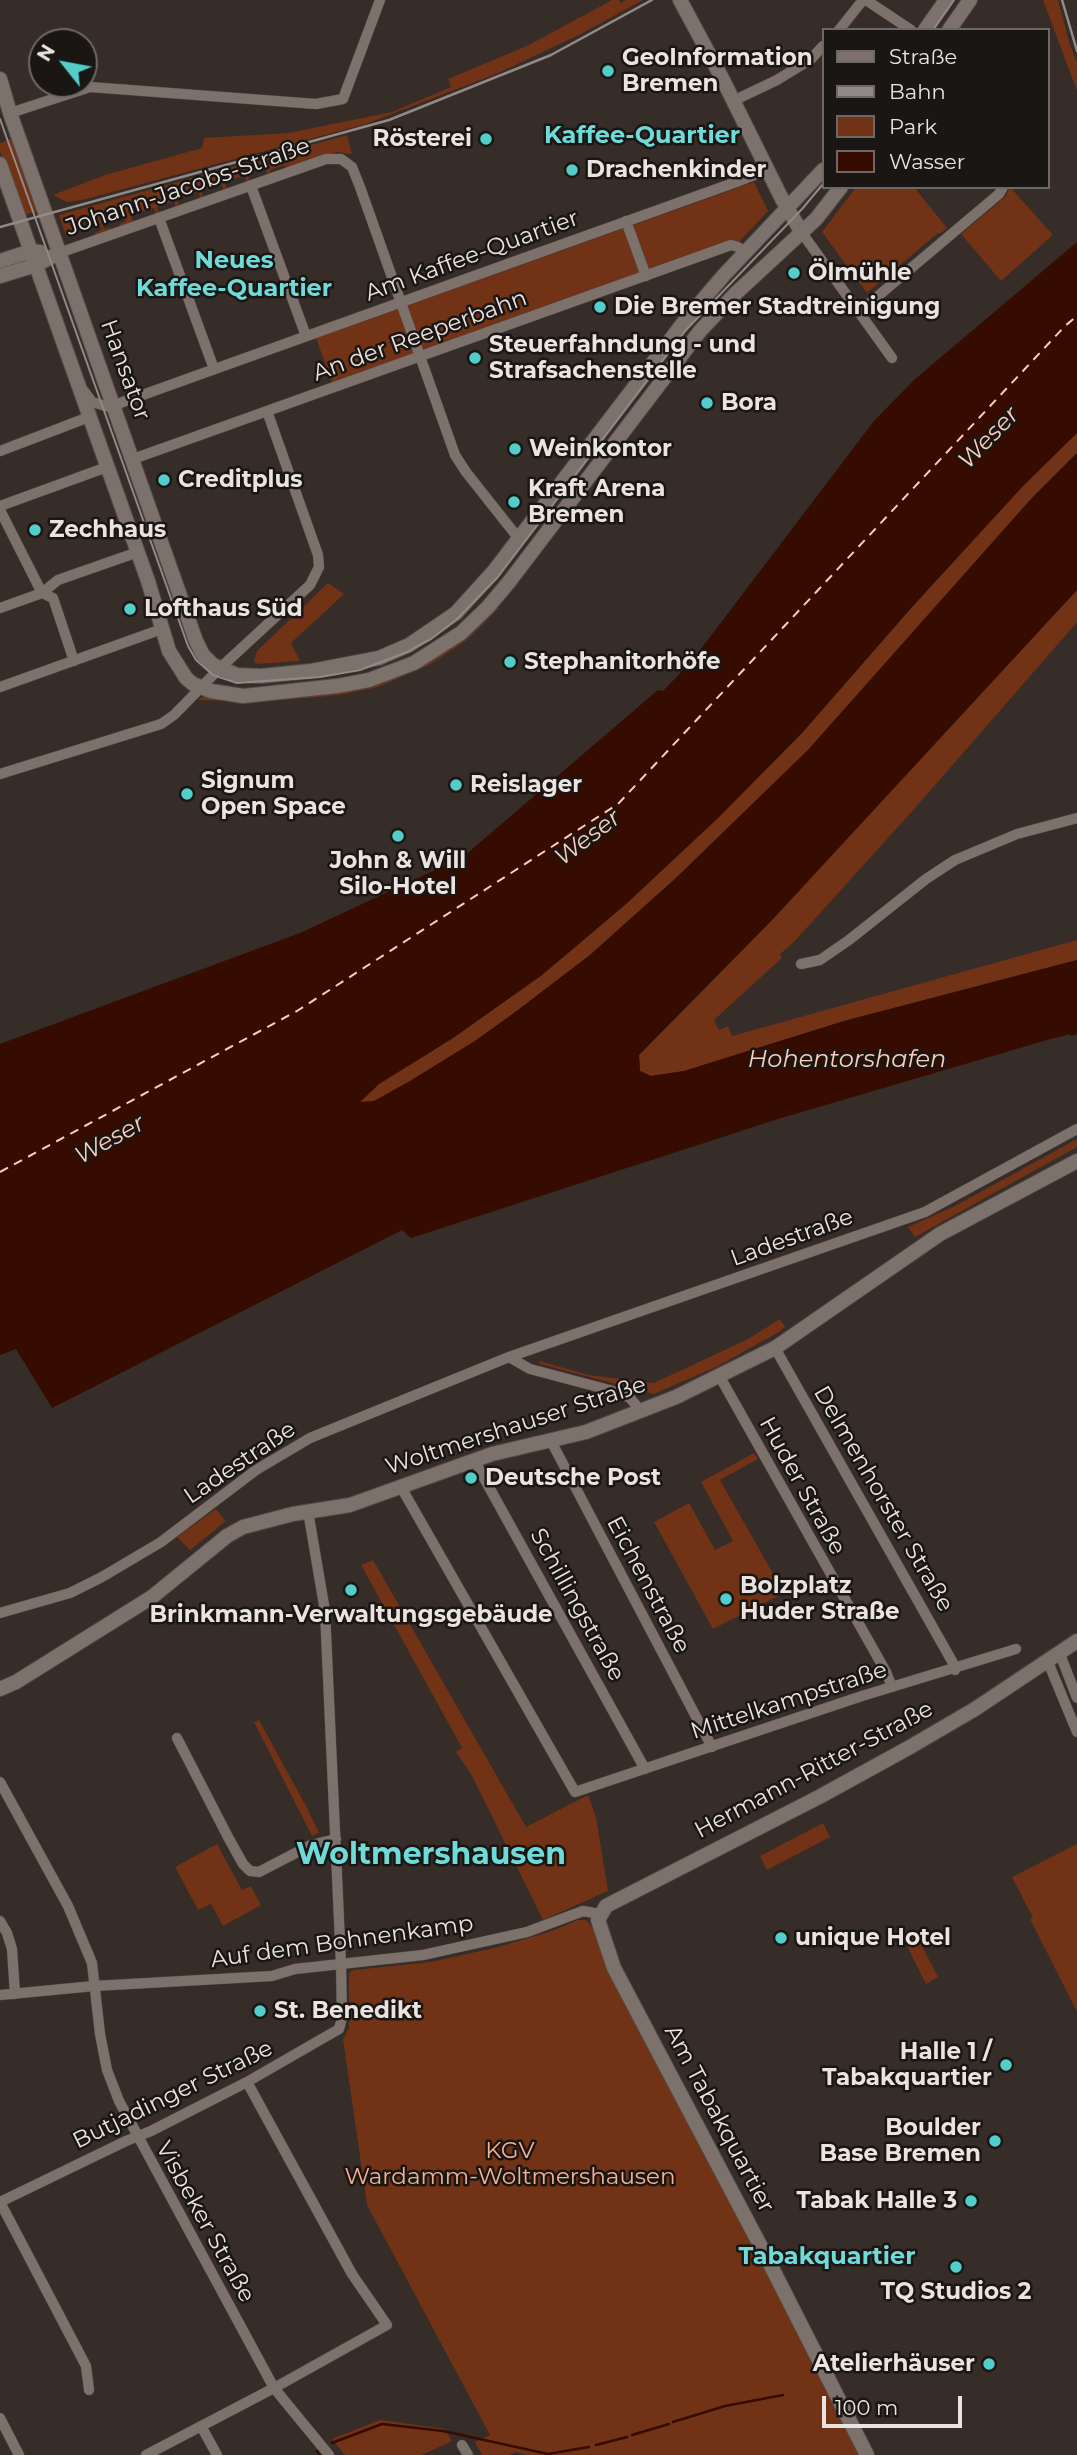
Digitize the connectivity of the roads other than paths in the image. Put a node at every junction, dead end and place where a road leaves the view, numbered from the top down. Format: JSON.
{"nodes":[{"id":1,"x":380,"y":0,"type":"edge"},
{"id":2,"x":680,"y":0,"type":"edge"},
{"id":3,"x":865,"y":0,"type":"edge"},
{"id":4,"x":946,"y":0,"type":"edge"},
{"id":5,"x":970,"y":0,"type":"edge"},
{"id":6,"x":841,"y":28,"type":"edge"},
{"id":7,"x":908,"y":28,"type":"edge"},
{"id":8,"x":926,"y":28,"type":"edge"},
{"id":9,"x":950,"y":28,"type":"edge"},
{"id":10,"x":822,"y":47,"type":"edge"},
{"id":11,"x":0,"y":79,"type":"edge"},
{"id":12,"x":733,"y":101,"type":"junction"},
{"id":13,"x":5,"y":115,"type":"edge"},
{"id":14,"x":0,"y":164,"type":"edge"},
{"id":15,"x":767,"y":170,"type":"junction"},
{"id":16,"x":822,"y":171,"type":"edge"},
{"id":17,"x":251,"y":186,"type":"junction"},
{"id":18,"x":839,"y":189,"type":"edge"},
{"id":19,"x":1002,"y":189,"type":"edge"},
{"id":20,"x":787,"y":209,"type":"junction"},
{"id":21,"x":159,"y":218,"type":"junction"},
{"id":22,"x":626,"y":221,"type":"junction"},
{"id":23,"x":802,"y":233,"type":"junction"},
{"id":24,"x":59,"y":253,"type":"junction"},
{"id":25,"x":741,"y":257,"type":"junction"},
{"id":26,"x":34,"y":258,"type":"junction"},
{"id":27,"x":0,"y":261,"type":"edge"},
{"id":28,"x":0,"y":276,"type":"edge"},
{"id":29,"x":646,"y":276,"type":"junction"},
{"id":30,"x":402,"y":302,"type":"junction"},
{"id":31,"x":859,"y":312,"type":"junction"},
{"id":32,"x":306,"y":336,"type":"junction"},
{"id":33,"x":421,"y":356,"type":"junction"},
{"id":34,"x":892,"y":358,"type":"dead end"},
{"id":35,"x":214,"y":369,"type":"junction"},
{"id":36,"x":78,"y":385,"type":"junction"},
{"id":37,"x":114,"y":405,"type":"junction"},
{"id":38,"x":267,"y":411,"type":"junction"},
{"id":39,"x":89,"y":417,"type":"junction"},
{"id":40,"x":0,"y":451,"type":"edge"},
{"id":41,"x":133,"y":459,"type":"junction"},
{"id":42,"x":107,"y":467,"type":"junction"},
{"id":43,"x":0,"y":508,"type":"edge"},
{"id":44,"x":519,"y":539,"type":"junction"},
{"id":45,"x":138,"y":552,"type":"junction"},
{"id":46,"x":42,"y":593,"type":"junction"},
{"id":47,"x":0,"y":608,"type":"edge"},
{"id":48,"x":162,"y":629,"type":"junction"},
{"id":49,"x":74,"y":660,"type":"junction"},
{"id":50,"x":219,"y":669,"type":"junction"},
{"id":51,"x":0,"y":687,"type":"edge"},
{"id":52,"x":200,"y":688,"type":"junction"},
{"id":53,"x":0,"y":774,"type":"edge"},
{"id":54,"x":1077,"y":818,"type":"edge"},
{"id":55,"x":801,"y":964,"type":"dead end"},
{"id":56,"x":1077,"y":1129,"type":"edge"},
{"id":57,"x":1077,"y":1161,"type":"edge"},
{"id":58,"x":775,"y":1348,"type":"junction"},
{"id":59,"x":509,"y":1357,"type":"junction"},
{"id":60,"x":720,"y":1377,"type":"junction"},
{"id":61,"x":641,"y":1411,"type":"junction"},
{"id":62,"x":551,"y":1441,"type":"junction"},
{"id":63,"x":474,"y":1460,"type":"junction"},
{"id":64,"x":401,"y":1487,"type":"junction"},
{"id":65,"x":308,"y":1511,"type":"junction"},
{"id":66,"x":0,"y":1613,"type":"edge"},
{"id":67,"x":1077,"y":1641,"type":"edge"},
{"id":68,"x":1016,"y":1649,"type":"dead end"},
{"id":69,"x":1054,"y":1658,"type":"junction"},
{"id":70,"x":955,"y":1670,"type":"junction"},
{"id":71,"x":892,"y":1687,"type":"junction"},
{"id":72,"x":0,"y":1689,"type":"edge"},
{"id":73,"x":1077,"y":1698,"type":"edge"},
{"id":74,"x":1077,"y":1732,"type":"edge"},
{"id":75,"x":177,"y":1738,"type":"dead end"},
{"id":76,"x":712,"y":1747,"type":"junction"},
{"id":77,"x":645,"y":1769,"type":"junction"},
{"id":78,"x":0,"y":1782,"type":"edge"},
{"id":79,"x":336,"y":1839,"type":"junction"},
{"id":80,"x":600,"y":1914,"type":"junction"},
{"id":81,"x":0,"y":1921,"type":"edge"},
{"id":82,"x":341,"y":1964,"type":"junction"},
{"id":83,"x":93,"y":1986,"type":"junction"},
{"id":84,"x":15,"y":1994,"type":"junction"},
{"id":85,"x":0,"y":1995,"type":"edge"},
{"id":86,"x":247,"y":2082,"type":"junction"},
{"id":87,"x":137,"y":2137,"type":"junction"},
{"id":88,"x":0,"y":2202,"type":"edge"},
{"id":89,"x":274,"y":2388,"type":"junction"},
{"id":90,"x":89,"y":2390,"type":"dead end"},
{"id":91,"x":0,"y":2418,"type":"edge"},
{"id":92,"x":201,"y":2426,"type":"junction"},
{"id":93,"x":19,"y":2455,"type":"edge"},
{"id":94,"x":146,"y":2455,"type":"edge"},
{"id":95,"x":217,"y":2455,"type":"edge"},
{"id":96,"x":329,"y":2455,"type":"edge"},
{"id":97,"x":867,"y":2455,"type":"edge"}],
"edges":[{"from":1,"to":13,"type":"street"},
{"from":2,"to":12,"type":"street"},
{"from":3,"to":6,"type":"street"},
{"from":3,"to":7,"type":"street"},
{"from":4,"to":8,"type":"street"},
{"from":5,"to":9,"type":"street"},
{"from":10,"to":12,"type":"street"},
{"from":11,"to":13,"type":"street","name":"Hansator"},
{"from":12,"to":15,"type":"street"},
{"from":13,"to":24,"type":"street","name":"Hansator"},
{"from":14,"to":26,"type":"street"},
{"from":15,"to":20,"type":"street"},
{"from":15,"to":22,"type":"street","name":"Am Kaffee-Quartier"},
{"from":16,"to":20,"type":"street"},
{"from":17,"to":21,"type":"street","name":"Johann-Jacobs-Straße"},
{"from":17,"to":30,"type":"street","name":"Johann-Jacobs-Straße"},
{"from":17,"to":32,"type":"street"},
{"from":18,"to":23,"type":"street"},
{"from":19,"to":31,"type":"street"},
{"from":20,"to":23,"type":"street"},
{"from":20,"to":25,"type":"street"},
{"from":21,"to":24,"type":"street","name":"Johann-Jacobs-Straße"},
{"from":21,"to":35,"type":"street"},
{"from":22,"to":29,"type":"street"},
{"from":22,"to":30,"type":"street","name":"Am Kaffee-Quartier"},
{"from":23,"to":31,"type":"street"},
{"from":23,"to":52,"type":"street"},
{"from":24,"to":26,"type":"street"},
{"from":24,"to":37,"type":"street","name":"Hansator"},
{"from":25,"to":29,"type":"street","name":"An der Reeperbahn"},
{"from":25,"to":44,"type":"street"},
{"from":26,"to":27,"type":"street"},
{"from":26,"to":28,"type":"street"},
{"from":26,"to":36,"type":"street"},
{"from":29,"to":33,"type":"street","name":"An der Reeperbahn"},
{"from":30,"to":32,"type":"street","name":"Am Kaffee-Quartier"},
{"from":30,"to":33,"type":"street"},
{"from":31,"to":34,"type":"street"},
{"from":32,"to":35,"type":"street","name":"Am Kaffee-Quartier"},
{"from":33,"to":38,"type":"street","name":"An der Reeperbahn"},
{"from":33,"to":44,"type":"street"},
{"from":35,"to":37,"type":"street","name":"Am Kaffee-Quartier"},
{"from":36,"to":37,"type":"street"},
{"from":36,"to":39,"type":"street"},
{"from":37,"to":41,"type":"street","name":"Hansator"},
{"from":38,"to":41,"type":"street","name":"An der Reeperbahn"},
{"from":38,"to":50,"type":"street"},
{"from":39,"to":40,"type":"street"},
{"from":39,"to":42,"type":"street"},
{"from":41,"to":50,"type":"street","name":"Hansator"},
{"from":42,"to":43,"type":"street"},
{"from":42,"to":45,"type":"street"},
{"from":43,"to":46,"type":"street"},
{"from":44,"to":50,"type":"street"},
{"from":45,"to":46,"type":"street"},
{"from":45,"to":48,"type":"street"},
{"from":46,"to":47,"type":"street"},
{"from":46,"to":49,"type":"street"},
{"from":48,"to":49,"type":"street"},
{"from":48,"to":52,"type":"street"},
{"from":49,"to":51,"type":"street"},
{"from":50,"to":52,"type":"street"},
{"from":52,"to":53,"type":"street"},
{"from":54,"to":55,"type":"street"},
{"from":56,"to":59,"type":"street","name":"Ladestraße"},
{"from":57,"to":58,"type":"street","name":"Woltmershauser Straße"},
{"from":58,"to":60,"type":"street","name":"Woltmershauser Straße"},
{"from":58,"to":70,"type":"street","name":"Delmenhorster Straße"},
{"from":59,"to":61,"type":"street"},
{"from":59,"to":66,"type":"street","name":"Ladestraße"},
{"from":60,"to":61,"type":"street","name":"Woltmershauser Straße"},
{"from":60,"to":71,"type":"street","name":"Huder Straße"},
{"from":61,"to":62,"type":"street","name":"Woltmershauser Straße"},
{"from":62,"to":63,"type":"street","name":"Woltmershauser Straße"},
{"from":62,"to":76,"type":"street","name":"Eichenstraße"},
{"from":63,"to":64,"type":"street","name":"Woltmershauser Straße"},
{"from":63,"to":77,"type":"street","name":"Schillingstraße"},
{"from":64,"to":65,"type":"street","name":"Woltmershauser Straße"},
{"from":64,"to":77,"type":"street","name":"Mittelkampstraße"},
{"from":65,"to":72,"type":"street","name":"Woltmershauser Straße"},
{"from":65,"to":79,"type":"street"},
{"from":67,"to":69,"type":"street","name":"Hermann-Ritter-Straße"},
{"from":68,"to":70,"type":"street","name":"Mittelkampstraße"},
{"from":69,"to":73,"type":"street"},
{"from":69,"to":74,"type":"street"},
{"from":69,"to":80,"type":"street","name":"Hermann-Ritter-Straße"},
{"from":70,"to":71,"type":"street","name":"Mittelkampstraße"},
{"from":71,"to":76,"type":"street","name":"Mittelkampstraße"},
{"from":75,"to":79,"type":"street"},
{"from":76,"to":77,"type":"street","name":"Mittelkampstraße"},
{"from":78,"to":83,"type":"street","name":"Visbeker Straße"},
{"from":79,"to":82,"type":"street"},
{"from":80,"to":82,"type":"street","name":"Auf dem Bohnenkamp"},
{"from":80,"to":97,"type":"street","name":"Am Tabakquartier"},
{"from":81,"to":84,"type":"street"},
{"from":82,"to":83,"type":"street","name":"Auf dem Bohnenkamp"},
{"from":82,"to":86,"type":"street","name":"Butjadinger Straße"},
{"from":83,"to":84,"type":"street","name":"Auf dem Bohnenkamp"},
{"from":83,"to":87,"type":"street","name":"Visbeker Straße"},
{"from":84,"to":85,"type":"street","name":"Auf dem Bohnenkamp"},
{"from":86,"to":87,"type":"street","name":"Butjadinger Straße"},
{"from":86,"to":89,"type":"street"},
{"from":87,"to":88,"type":"street","name":"Butjadinger Straße"},
{"from":87,"to":89,"type":"street","name":"Visbeker Straße"},
{"from":88,"to":90,"type":"street"},
{"from":89,"to":92,"type":"street"},
{"from":89,"to":96,"type":"street","name":"Visbeker Straße"},
{"from":91,"to":93,"type":"street"},
{"from":92,"to":94,"type":"street"},
{"from":92,"to":95,"type":"street"}]}
